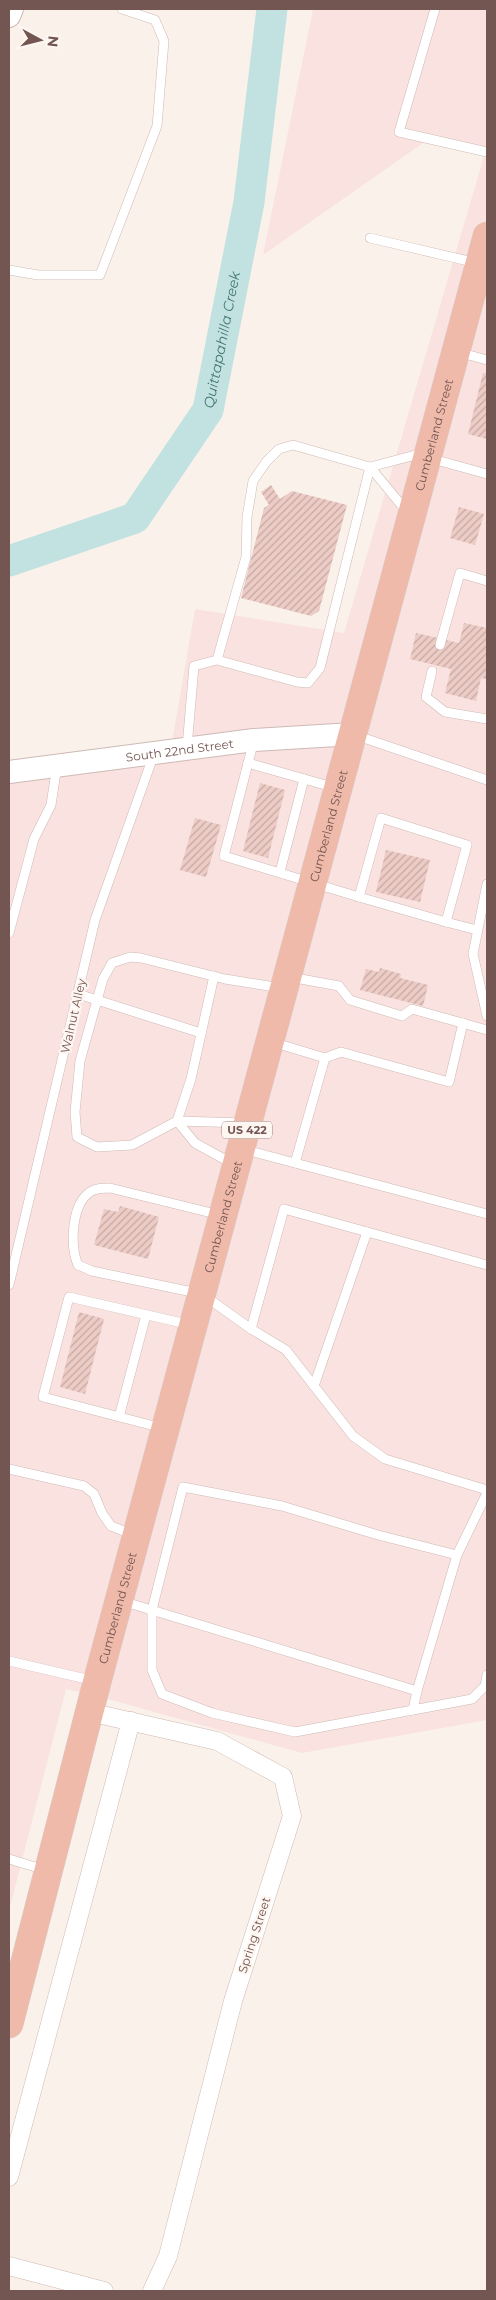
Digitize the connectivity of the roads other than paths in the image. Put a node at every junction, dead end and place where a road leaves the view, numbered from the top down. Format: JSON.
{"nodes":[{"id":1,"x":12,"y":9,"type":"edge"},
{"id":2,"x":122,"y":9,"type":"edge"},
{"id":3,"x":434,"y":9,"type":"edge"},
{"id":4,"x":9,"y":16,"type":"edge"},
{"id":5,"x":487,"y":152,"type":"edge"},
{"id":6,"x":487,"y":236,"type":"edge"},
{"id":7,"x":370,"y":238,"type":"dead end"},
{"id":8,"x":480,"y":263,"type":"junction"},
{"id":9,"x":9,"y":270,"type":"edge"},
{"id":10,"x":456,"y":352,"type":"junction"},
{"id":11,"x":487,"y":360,"type":"edge"},
{"id":12,"x":427,"y":454,"type":"junction"},
{"id":13,"x":370,"y":467,"type":"junction"},
{"id":14,"x":487,"y":474,"type":"edge"},
{"id":15,"x":410,"y":516,"type":"junction"},
{"id":16,"x":487,"y":581,"type":"edge"},
{"id":17,"x":440,"y":645,"type":"dead end"},
{"id":18,"x":217,"y":660,"type":"junction"},
{"id":19,"x":432,"y":671,"type":"dead end"},
{"id":20,"x":487,"y":719,"type":"edge"},
{"id":21,"x":353,"y":734,"type":"junction"},
{"id":22,"x":254,"y":740,"type":"junction"},
{"id":23,"x":187,"y":748,"type":"junction"},
{"id":24,"x":155,"y":752,"type":"junction"},
{"id":25,"x":248,"y":763,"type":"junction"},
{"id":26,"x":57,"y":765,"type":"junction"},
{"id":27,"x":9,"y":772,"type":"edge"},
{"id":28,"x":304,"y":779,"type":"junction"},
{"id":29,"x":487,"y":780,"type":"edge"},
{"id":30,"x":338,"y":788,"type":"junction"},
{"id":31,"x":280,"y":872,"type":"junction"},
{"id":32,"x":312,"y":882,"type":"junction"},
{"id":33,"x":487,"y":884,"type":"edge"},
{"id":34,"x":359,"y":897,"type":"junction"},
{"id":35,"x":446,"y":922,"type":"junction"},
{"id":36,"x":477,"y":930,"type":"junction"},
{"id":37,"x":9,"y":933,"type":"edge"},
{"id":38,"x":214,"y":976,"type":"junction"},
{"id":39,"x":285,"y":983,"type":"junction"},
{"id":40,"x":78,"y":994,"type":"junction"},
{"id":41,"x":97,"y":999,"type":"junction"},
{"id":42,"x":487,"y":1016,"type":"edge"},
{"id":43,"x":463,"y":1023,"type":"junction"},
{"id":44,"x":487,"y":1030,"type":"edge"},
{"id":45,"x":201,"y":1033,"type":"junction"},
{"id":46,"x":270,"y":1041,"type":"junction"},
{"id":47,"x":325,"y":1058,"type":"junction"},
{"id":48,"x":177,"y":1121,"type":"junction"},
{"id":49,"x":243,"y":1146,"type":"junction"},
{"id":50,"x":295,"y":1163,"type":"junction"},
{"id":51,"x":487,"y":1214,"type":"edge"},
{"id":52,"x":224,"y":1216,"type":"junction"},
{"id":53,"x":367,"y":1232,"type":"junction"},
{"id":54,"x":487,"y":1265,"type":"edge"},
{"id":55,"x":9,"y":1285,"type":"edge"},
{"id":56,"x":202,"y":1294,"type":"junction"},
{"id":57,"x":146,"y":1315,"type":"junction"},
{"id":58,"x":194,"y":1326,"type":"junction"},
{"id":59,"x":250,"y":1329,"type":"junction"},
{"id":60,"x":314,"y":1386,"type":"junction"},
{"id":61,"x":119,"y":1417,"type":"junction"},
{"id":62,"x":166,"y":1429,"type":"junction"},
{"id":63,"x":9,"y":1469,"type":"edge"},
{"id":64,"x":487,"y":1492,"type":"edge"},
{"id":65,"x":137,"y":1536,"type":"junction"},
{"id":66,"x":457,"y":1554,"type":"junction"},
{"id":67,"x":120,"y":1600,"type":"junction"},
{"id":68,"x":152,"y":1610,"type":"junction"},
{"id":69,"x":9,"y":1661,"type":"edge"},
{"id":70,"x":487,"y":1676,"type":"edge"},
{"id":71,"x":97,"y":1682,"type":"junction"},
{"id":72,"x":417,"y":1691,"type":"junction"},
{"id":73,"x":413,"y":1710,"type":"junction"},
{"id":74,"x":89,"y":1712,"type":"junction"},
{"id":75,"x":131,"y":1721,"type":"junction"},
{"id":76,"x":9,"y":1859,"type":"edge"},
{"id":77,"x":47,"y":1871,"type":"junction"},
{"id":78,"x":9,"y":2024,"type":"edge"},
{"id":79,"x":9,"y":2177,"type":"edge"},
{"id":80,"x":9,"y":2266,"type":"edge"},
{"id":81,"x":104,"y":2291,"type":"edge"},
{"id":82,"x":152,"y":2291,"type":"edge"}],
"edges":[{"from":1,"to":4,"type":"street"},
{"from":2,"to":9,"type":"lane"},
{"from":3,"to":5,"type":"lane"},
{"from":6,"to":8,"type":"highway","name":"Cumberland Street","number":"US 422"},
{"from":7,"to":8,"type":"lane"},
{"from":8,"to":10,"type":"highway","name":"Cumberland Street","number":"US 422"},
{"from":10,"to":11,"type":"lane"},
{"from":10,"to":12,"type":"highway","name":"Cumberland Street","number":"US 422"},
{"from":12,"to":13,"type":"lane"},
{"from":12,"to":14,"type":"lane"},
{"from":12,"to":15,"type":"highway","name":"Cumberland Street","number":"US 422"},
{"from":13,"to":15,"type":"lane"},
{"from":13,"to":18,"type":"lane"},
{"from":13,"to":18,"type":"lane"},
{"from":15,"to":21,"type":"highway","name":"Cumberland Street","number":"US 422"},
{"from":16,"to":17,"type":"lane"},
{"from":18,"to":23,"type":"lane"},
{"from":19,"to":20,"type":"lane"},
{"from":21,"to":22,"type":"street","name":"South 22nd Street"},
{"from":21,"to":29,"type":"lane"},
{"from":21,"to":30,"type":"highway","name":"Cumberland Street","number":"US 422"},
{"from":22,"to":23,"type":"street","name":"South 22nd Street"},
{"from":22,"to":25,"type":"lane"},
{"from":23,"to":24,"type":"street","name":"South 22nd Street"},
{"from":24,"to":26,"type":"street","name":"South 22nd Street"},
{"from":24,"to":40,"type":"lane","name":"Walnut Alley"},
{"from":25,"to":28,"type":"lane"},
{"from":25,"to":31,"type":"lane"},
{"from":26,"to":27,"type":"street","name":"South 22nd Street"},
{"from":26,"to":37,"type":"lane"},
{"from":28,"to":30,"type":"lane"},
{"from":28,"to":31,"type":"lane"},
{"from":30,"to":32,"type":"highway","name":"Cumberland Street","number":"US 422"},
{"from":31,"to":32,"type":"lane"},
{"from":32,"to":34,"type":"lane"},
{"from":32,"to":39,"type":"highway","name":"Cumberland Street","number":"US 422"},
{"from":33,"to":36,"type":"lane"},
{"from":34,"to":35,"type":"lane"},
{"from":34,"to":35,"type":"lane"},
{"from":35,"to":36,"type":"lane"},
{"from":36,"to":42,"type":"lane"},
{"from":38,"to":39,"type":"lane"},
{"from":38,"to":41,"type":"lane"},
{"from":38,"to":45,"type":"lane"},
{"from":39,"to":43,"type":"lane"},
{"from":39,"to":46,"type":"highway","name":"Cumberland Street","number":"US 422"},
{"from":40,"to":41,"type":"lane"},
{"from":40,"to":55,"type":"lane","name":"Walnut Alley"},
{"from":41,"to":45,"type":"lane"},
{"from":41,"to":48,"type":"lane"},
{"from":43,"to":44,"type":"lane"},
{"from":43,"to":47,"type":"lane"},
{"from":45,"to":48,"type":"lane"},
{"from":46,"to":47,"type":"lane"},
{"from":46,"to":49,"type":"highway","name":"Cumberland Street","number":"US 422"},
{"from":47,"to":50,"type":"lane"},
{"from":48,"to":49,"type":"lane"},
{"from":48,"to":49,"type":"lane"},
{"from":49,"to":50,"type":"lane"},
{"from":49,"to":52,"type":"highway","name":"Cumberland Street","number":"US 422"},
{"from":50,"to":51,"type":"lane"},
{"from":52,"to":56,"type":"highway","name":"Cumberland Street","number":"US 422"},
{"from":52,"to":56,"type":"lane"},
{"from":53,"to":54,"type":"lane"},
{"from":53,"to":59,"type":"lane"},
{"from":53,"to":60,"type":"lane"},
{"from":56,"to":58,"type":"highway","name":"Cumberland Street","number":"US 422"},
{"from":56,"to":59,"type":"lane"},
{"from":57,"to":58,"type":"lane"},
{"from":57,"to":61,"type":"lane"},
{"from":57,"to":61,"type":"lane"},
{"from":58,"to":62,"type":"highway","name":"Cumberland Street","number":"US 422"},
{"from":59,"to":60,"type":"lane"},
{"from":60,"to":64,"type":"lane"},
{"from":61,"to":62,"type":"lane"},
{"from":62,"to":65,"type":"highway","name":"Cumberland Street","number":"US 422"},
{"from":63,"to":65,"type":"lane"},
{"from":64,"to":66,"type":"lane"},
{"from":65,"to":67,"type":"highway","name":"Cumberland Street","number":"US 422"},
{"from":66,"to":68,"type":"lane"},
{"from":66,"to":72,"type":"lane"},
{"from":67,"to":68,"type":"lane"},
{"from":67,"to":71,"type":"highway","name":"Cumberland Street","number":"US 422"},
{"from":68,"to":72,"type":"lane"},
{"from":68,"to":73,"type":"lane"},
{"from":69,"to":71,"type":"lane"},
{"from":70,"to":73,"type":"lane"},
{"from":71,"to":74,"type":"highway","name":"Cumberland Street","number":"US 422"},
{"from":72,"to":73,"type":"lane"},
{"from":74,"to":75,"type":"street","name":"Spring Street"},
{"from":74,"to":77,"type":"highway","name":"Cumberland Street","number":"US 422"},
{"from":75,"to":79,"type":"street"},
{"from":75,"to":82,"type":"street","name":"Spring Street"},
{"from":76,"to":77,"type":"lane"},
{"from":77,"to":78,"type":"highway","name":"Cumberland Street","number":"US 422"},
{"from":80,"to":81,"type":"street"}]}
